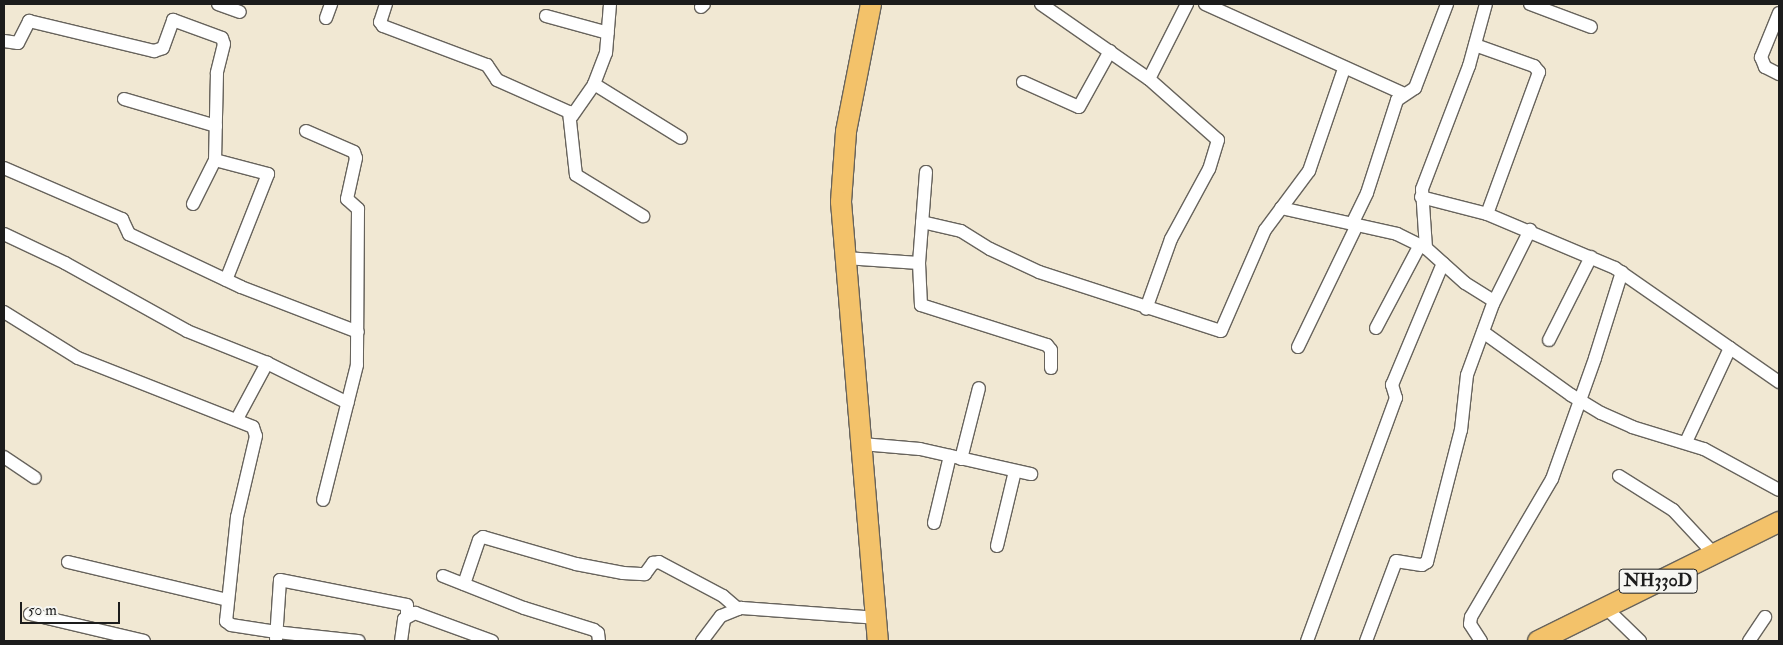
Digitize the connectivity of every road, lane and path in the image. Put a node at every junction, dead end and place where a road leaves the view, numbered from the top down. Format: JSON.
{"nodes":[{"id":1,"x":218,"y":4,"type":"edge"},
{"id":2,"x":331,"y":4,"type":"edge"},
{"id":3,"x":386,"y":4,"type":"edge"},
{"id":4,"x":610,"y":4,"type":"edge"},
{"id":5,"x":871,"y":4,"type":"edge"},
{"id":6,"x":1040,"y":4,"type":"edge"},
{"id":7,"x":1187,"y":4,"type":"edge"},
{"id":8,"x":1205,"y":4,"type":"edge"},
{"id":9,"x":1447,"y":4,"type":"edge"},
{"id":10,"x":1486,"y":4,"type":"edge"},
{"id":11,"x":1530,"y":4,"type":"edge"},
{"id":12,"x":240,"y":12,"type":"dead end"},
{"id":13,"x":1779,"y":13,"type":"edge"},
{"id":14,"x":546,"y":16,"type":"dead end"},
{"id":15,"x":326,"y":18,"type":"dead end"},
{"id":16,"x":1591,"y":27,"type":"dead end"},
{"id":17,"x":608,"y":33,"type":"junction"},
{"id":18,"x":4,"y":41,"type":"edge"},
{"id":19,"x":1475,"y":45,"type":"junction"},
{"id":20,"x":1110,"y":50,"type":"junction"},
{"id":21,"x":1344,"y":69,"type":"junction"},
{"id":22,"x":1779,"y":74,"type":"edge"},
{"id":23,"x":1149,"y":79,"type":"junction"},
{"id":24,"x":1023,"y":82,"type":"dead end"},
{"id":25,"x":594,"y":84,"type":"junction"},
{"id":26,"x":1404,"y":94,"type":"junction"},
{"id":27,"x":124,"y":100,"type":"dead end"},
{"id":28,"x":572,"y":116,"type":"junction"},
{"id":29,"x":216,"y":126,"type":"junction"},
{"id":30,"x":306,"y":131,"type":"dead end"},
{"id":31,"x":681,"y":138,"type":"dead end"},
{"id":32,"x":215,"y":160,"type":"junction"},
{"id":33,"x":4,"y":168,"type":"edge"},
{"id":34,"x":926,"y":172,"type":"dead end"},
{"id":35,"x":1421,"y":197,"type":"junction"},
{"id":36,"x":193,"y":204,"type":"dead end"},
{"id":37,"x":1281,"y":208,"type":"junction"},
{"id":38,"x":1486,"y":214,"type":"junction"},
{"id":39,"x":642,"y":216,"type":"dead end"},
{"id":40,"x":922,"y":222,"type":"junction"},
{"id":41,"x":1354,"y":225,"type":"junction"},
{"id":42,"x":1530,"y":230,"type":"junction"},
{"id":43,"x":4,"y":234,"type":"edge"},
{"id":44,"x":1423,"y":246,"type":"junction"},
{"id":45,"x":1591,"y":257,"type":"junction"},
{"id":46,"x":845,"y":258,"type":"junction"},
{"id":47,"x":919,"y":263,"type":"junction"},
{"id":48,"x":1443,"y":263,"type":"junction"},
{"id":49,"x":1622,"y":272,"type":"junction"},
{"id":50,"x":226,"y":280,"type":"junction"},
{"id":51,"x":1494,"y":301,"type":"junction"},
{"id":52,"x":1146,"y":308,"type":"junction"},
{"id":53,"x":4,"y":312,"type":"edge"},
{"id":54,"x":1376,"y":328,"type":"dead end"},
{"id":55,"x":358,"y":332,"type":"junction"},
{"id":56,"x":1483,"y":332,"type":"junction"},
{"id":57,"x":1549,"y":340,"type":"dead end"},
{"id":58,"x":1298,"y":347,"type":"dead end"},
{"id":59,"x":1730,"y":348,"type":"junction"},
{"id":60,"x":267,"y":362,"type":"junction"},
{"id":61,"x":1051,"y":368,"type":"dead end"},
{"id":62,"x":1779,"y":382,"type":"edge"},
{"id":63,"x":979,"y":388,"type":"dead end"},
{"id":64,"x":1580,"y":401,"type":"junction"},
{"id":65,"x":348,"y":403,"type":"junction"},
{"id":66,"x":237,"y":420,"type":"junction"},
{"id":67,"x":1686,"y":442,"type":"junction"},
{"id":68,"x":862,"y":444,"type":"junction"},
{"id":69,"x":4,"y":457,"type":"edge"},
{"id":70,"x":956,"y":458,"type":"junction"},
{"id":71,"x":1015,"y":471,"type":"junction"},
{"id":72,"x":1031,"y":474,"type":"dead end"},
{"id":73,"x":1618,"y":476,"type":"dead end"},
{"id":74,"x":35,"y":478,"type":"dead end"},
{"id":75,"x":1779,"y":490,"type":"edge"},
{"id":76,"x":323,"y":500,"type":"dead end"},
{"id":77,"x":1779,"y":522,"type":"edge"},
{"id":78,"x":934,"y":523,"type":"dead end"},
{"id":79,"x":997,"y":546,"type":"dead end"},
{"id":80,"x":1714,"y":554,"type":"junction"},
{"id":81,"x":68,"y":562,"type":"dead end"},
{"id":82,"x":443,"y":576,"type":"dead end"},
{"id":83,"x":464,"y":584,"type":"junction"},
{"id":84,"x":227,"y":600,"type":"junction"},
{"id":85,"x":1605,"y":607,"type":"junction"},
{"id":86,"x":738,"y":609,"type":"junction"},
{"id":87,"x":30,"y":614,"type":"dead end"},
{"id":88,"x":407,"y":615,"type":"junction"},
{"id":89,"x":1765,"y":617,"type":"dead end"},
{"id":90,"x":876,"y":618,"type":"junction"},
{"id":91,"x":276,"y":637,"type":"edge"},
{"id":92,"x":144,"y":641,"type":"edge"},
{"id":93,"x":359,"y":641,"type":"edge"},
{"id":94,"x":401,"y":641,"type":"edge"},
{"id":95,"x":492,"y":641,"type":"edge"},
{"id":96,"x":599,"y":641,"type":"edge"},
{"id":97,"x":702,"y":641,"type":"edge"},
{"id":98,"x":878,"y":641,"type":"edge"},
{"id":99,"x":1307,"y":641,"type":"edge"},
{"id":100,"x":1366,"y":641,"type":"edge"},
{"id":101,"x":1481,"y":641,"type":"edge"},
{"id":102,"x":1538,"y":641,"type":"edge"},
{"id":103,"x":1640,"y":641,"type":"edge"},
{"id":104,"x":1749,"y":641,"type":"edge"}],
"edges":[{"from":1,"to":12,"type":"street"},
{"from":2,"to":15,"type":"street"},
{"from":3,"to":28,"type":"street"},
{"from":4,"to":17,"type":"street"},
{"from":5,"to":46,"type":"highway"},
{"from":6,"to":20,"type":"street"},
{"from":7,"to":23,"type":"street"},
{"from":8,"to":21,"type":"street"},
{"from":9,"to":26,"type":"street"},
{"from":10,"to":19,"type":"street"},
{"from":11,"to":16,"type":"street"},
{"from":13,"to":22,"type":"street"},
{"from":14,"to":17,"type":"street"},
{"from":17,"to":25,"type":"street"},
{"from":18,"to":29,"type":"street"},
{"from":19,"to":35,"type":"street"},
{"from":19,"to":38,"type":"street"},
{"from":20,"to":23,"type":"street"},
{"from":20,"to":24,"type":"street"},
{"from":21,"to":26,"type":"street"},
{"from":21,"to":37,"type":"street"},
{"from":23,"to":52,"type":"street"},
{"from":25,"to":28,"type":"street"},
{"from":25,"to":31,"type":"street"},
{"from":26,"to":41,"type":"street"},
{"from":27,"to":29,"type":"street"},
{"from":28,"to":39,"type":"street"},
{"from":29,"to":32,"type":"street"},
{"from":30,"to":55,"type":"street"},
{"from":32,"to":36,"type":"street"},
{"from":32,"to":50,"type":"street"},
{"from":33,"to":50,"type":"street"},
{"from":34,"to":40,"type":"street"},
{"from":35,"to":38,"type":"street"},
{"from":35,"to":44,"type":"street"},
{"from":37,"to":41,"type":"street"},
{"from":37,"to":52,"type":"street"},
{"from":38,"to":42,"type":"street"},
{"from":40,"to":47,"type":"street"},
{"from":40,"to":52,"type":"street"},
{"from":41,"to":44,"type":"street"},
{"from":41,"to":58,"type":"street"},
{"from":42,"to":45,"type":"street"},
{"from":42,"to":51,"type":"street"},
{"from":43,"to":60,"type":"street"},
{"from":44,"to":48,"type":"street"},
{"from":44,"to":54,"type":"street"},
{"from":45,"to":49,"type":"street"},
{"from":45,"to":57,"type":"street"},
{"from":46,"to":47,"type":"street"},
{"from":46,"to":68,"type":"highway"},
{"from":47,"to":61,"type":"street"},
{"from":48,"to":51,"type":"street"},
{"from":48,"to":99,"type":"street"},
{"from":49,"to":59,"type":"street"},
{"from":49,"to":64,"type":"street"},
{"from":50,"to":55,"type":"street"},
{"from":51,"to":56,"type":"street"},
{"from":53,"to":66,"type":"street"},
{"from":55,"to":65,"type":"street"},
{"from":56,"to":64,"type":"street"},
{"from":56,"to":100,"type":"street"},
{"from":59,"to":62,"type":"street"},
{"from":59,"to":67,"type":"street"},
{"from":60,"to":65,"type":"street"},
{"from":60,"to":66,"type":"street"},
{"from":63,"to":70,"type":"street"},
{"from":64,"to":67,"type":"street"},
{"from":64,"to":101,"type":"street"},
{"from":65,"to":76,"type":"street"},
{"from":66,"to":84,"type":"street"},
{"from":67,"to":75,"type":"street"},
{"from":68,"to":70,"type":"street"},
{"from":68,"to":90,"type":"highway"},
{"from":69,"to":74,"type":"street"},
{"from":70,"to":71,"type":"street"},
{"from":70,"to":78,"type":"street"},
{"from":71,"to":72,"type":"street"},
{"from":71,"to":79,"type":"street"},
{"from":73,"to":80,"type":"street"},
{"from":77,"to":80,"type":"highway","number":"NH330D"},
{"from":80,"to":85,"type":"highway","number":"NH330D"},
{"from":81,"to":84,"type":"street"},
{"from":82,"to":83,"type":"street"},
{"from":83,"to":86,"type":"street"},
{"from":83,"to":96,"type":"street"},
{"from":84,"to":91,"type":"street"},
{"from":85,"to":102,"type":"highway","number":"NH330D"},
{"from":85,"to":103,"type":"street"},
{"from":86,"to":90,"type":"street"},
{"from":86,"to":97,"type":"street"},
{"from":87,"to":92,"type":"street"},
{"from":88,"to":91,"type":"street"},
{"from":88,"to":94,"type":"street"},
{"from":88,"to":95,"type":"street"},
{"from":89,"to":104,"type":"street"},
{"from":90,"to":98,"type":"highway"},
{"from":91,"to":93,"type":"street"}]}
